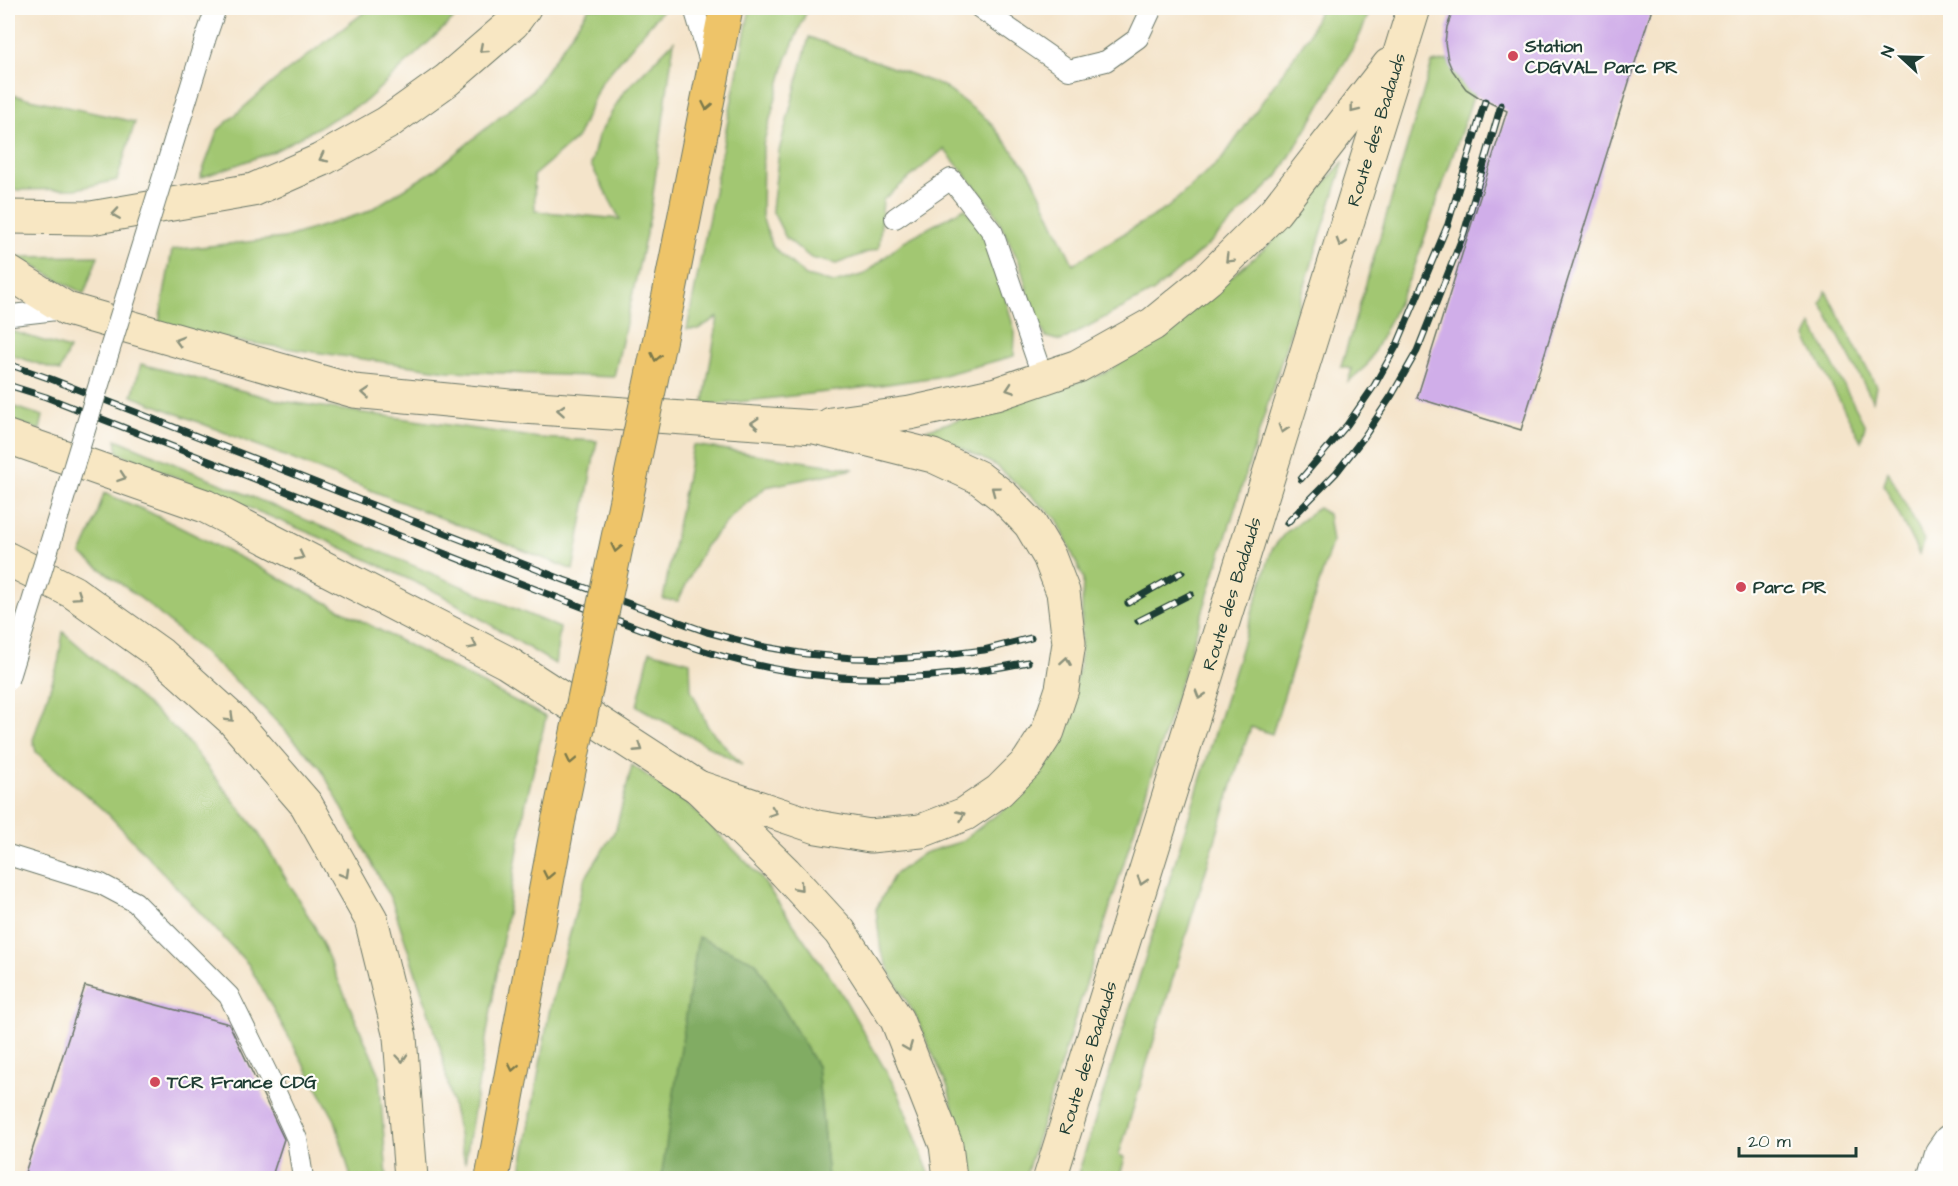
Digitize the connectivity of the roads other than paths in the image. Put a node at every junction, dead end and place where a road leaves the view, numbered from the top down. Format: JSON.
{"nodes":[{"id":1,"x":216,"y":8,"type":"edge"},
{"id":2,"x":524,"y":8,"type":"edge"},
{"id":3,"x":694,"y":8,"type":"edge"},
{"id":4,"x":726,"y":8,"type":"edge"},
{"id":5,"x":980,"y":8,"type":"edge"},
{"id":6,"x":1152,"y":8,"type":"edge"},
{"id":7,"x":1414,"y":8,"type":"edge"},
{"id":8,"x":1402,"y":46,"type":"junction"},
{"id":9,"x":713,"y":72,"type":"junction"},
{"id":10,"x":8,"y":217,"type":"edge"},
{"id":11,"x":895,"y":218,"type":"dead end"},
{"id":12,"x":8,"y":272,"type":"edge"},
{"id":13,"x":67,"y":309,"type":"junction"},
{"id":14,"x":8,"y":313,"type":"edge"},
{"id":15,"x":1043,"y":378,"type":"junction"},
{"id":16,"x":814,"y":427,"type":"junction"},
{"id":17,"x":8,"y":437,"type":"edge"},
{"id":18,"x":8,"y":559,"type":"edge"},
{"id":19,"x":8,"y":680,"type":"edge"},
{"id":20,"x":698,"y":787,"type":"junction"},
{"id":21,"x":8,"y":855,"type":"edge"},
{"id":22,"x":1950,"y":1141,"type":"edge"},
{"id":23,"x":303,"y":1179,"type":"edge"},
{"id":24,"x":411,"y":1179,"type":"edge"},
{"id":25,"x":492,"y":1179,"type":"edge"},
{"id":26,"x":950,"y":1179,"type":"edge"},
{"id":27,"x":1050,"y":1179,"type":"edge"},
{"id":28,"x":1934,"y":1179,"type":"edge"}],
"edges":[{"from":1,"to":19,"type":"lane","bridge":true},
{"from":2,"to":10,"type":"main road","one_way":true},
{"from":3,"to":9,"type":"lane"},
{"from":4,"to":9,"type":"main road"},
{"from":5,"to":6,"type":"lane"},
{"from":7,"to":8,"type":"main road","name":"Route des Badauds"},
{"from":8,"to":15,"type":"main road","one_way":true},
{"from":8,"to":27,"type":"main road","name":"Route des Badauds","one_way":true},
{"from":9,"to":25,"type":"main road","one_way":true,"bridge":true},
{"from":11,"to":15,"type":"lane"},
{"from":12,"to":13,"type":"main road"},
{"from":13,"to":14,"type":"lane"},
{"from":16,"to":13,"type":"main road","one_way":true},
{"from":15,"to":16,"type":"main road","one_way":true},
{"from":20,"to":16,"type":"main road","one_way":true},
{"from":17,"to":20,"type":"main road","one_way":true},
{"from":18,"to":24,"type":"main road","one_way":true},
{"from":20,"to":26,"type":"main road","one_way":true},
{"from":21,"to":23,"type":"lane"},
{"from":22,"to":28,"type":"street"}]}
